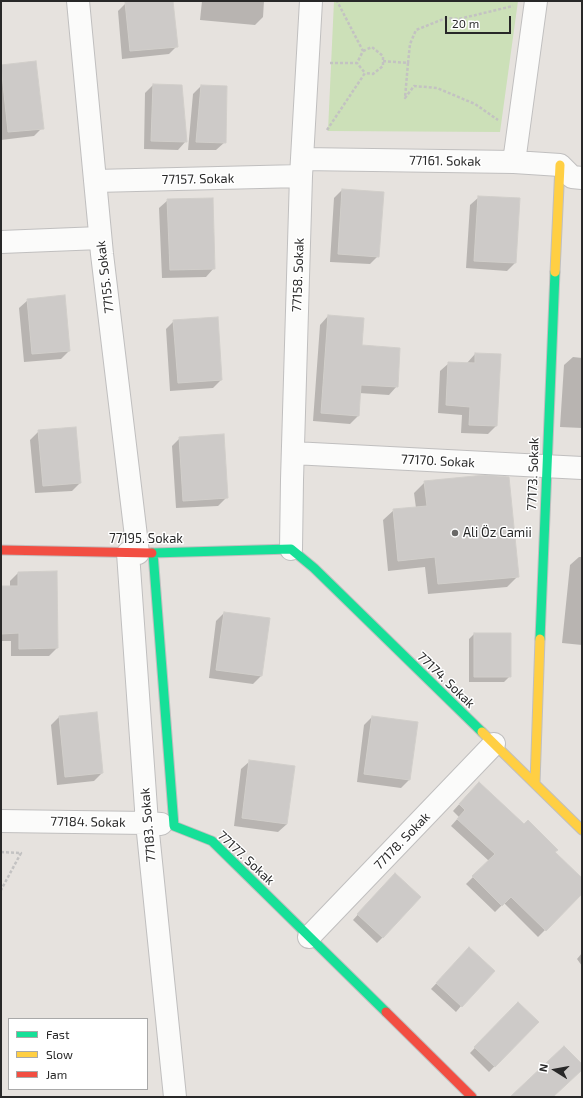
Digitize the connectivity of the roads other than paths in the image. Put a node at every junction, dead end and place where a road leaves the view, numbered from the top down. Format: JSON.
{"nodes":[{"id":1,"x":78,"y":1,"type":"edge"},
{"id":2,"x":311,"y":1,"type":"edge"},
{"id":3,"x":526,"y":3,"type":"edge"},
{"id":4,"x":514,"y":162,"type":"junction"},
{"id":5,"x":560,"y":165,"type":"junction"},
{"id":6,"x":302,"y":168,"type":"junction"},
{"id":7,"x":582,"y":178,"type":"edge"},
{"id":8,"x":95,"y":181,"type":"junction"},
{"id":9,"x":100,"y":238,"type":"junction"},
{"id":10,"x":1,"y":242,"type":"edge"},
{"id":11,"x":293,"y":453,"type":"junction"},
{"id":12,"x":546,"y":467,"type":"junction"},
{"id":13,"x":582,"y":468,"type":"edge"},
{"id":14,"x":291,"y":549,"type":"junction"},
{"id":15,"x":1,"y":550,"type":"edge"},
{"id":16,"x":140,"y":553,"type":"junction"},
{"id":17,"x":494,"y":744,"type":"junction"},
{"id":18,"x":535,"y":783,"type":"junction"},
{"id":19,"x":1,"y":821,"type":"edge"},
{"id":20,"x":147,"y":823,"type":"junction"},
{"id":21,"x":174,"y":826,"type":"junction"},
{"id":22,"x":582,"y":830,"type":"edge"},
{"id":23,"x":309,"y":937,"type":"junction"},
{"id":24,"x":175,"y":1097,"type":"edge"},
{"id":25,"x":472,"y":1097,"type":"edge"}],
"edges":[{"from":1,"to":8,"type":"street","name":"77155. Sokak"},
{"from":2,"to":6,"type":"street","name":"77158. Sokak"},
{"from":3,"to":4,"type":"street"},
{"from":4,"to":5,"type":"street","name":"77161. Sokak"},
{"from":4,"to":6,"type":"street","name":"77161. Sokak"},
{"from":5,"to":7,"type":"street"},
{"from":5,"to":12,"type":"street","name":"77173. Sokak"},
{"from":6,"to":8,"type":"street","name":"77157. Sokak"},
{"from":6,"to":11,"type":"street","name":"77158. Sokak"},
{"from":8,"to":9,"type":"street","name":"77155. Sokak"},
{"from":9,"to":10,"type":"street"},
{"from":9,"to":16,"type":"street","name":"77155. Sokak"},
{"from":11,"to":12,"type":"street","name":"77170. Sokak"},
{"from":11,"to":14,"type":"street","name":"77158. Sokak"},
{"from":12,"to":13,"type":"street","name":"77170. Sokak"},
{"from":12,"to":18,"type":"street","name":"77173. Sokak"},
{"from":14,"to":16,"type":"street","name":"77195. Sokak"},
{"from":14,"to":17,"type":"street","name":"77174. Sokak"},
{"from":15,"to":16,"type":"street","name":"77195. Sokak"},
{"from":16,"to":20,"type":"street","name":"77183. Sokak"},
{"from":16,"to":21,"type":"street"},
{"from":17,"to":18,"type":"street","name":"77174. Sokak"},
{"from":17,"to":23,"type":"street","name":"77178. Sokak"},
{"from":18,"to":22,"type":"street","name":"77174. Sokak"},
{"from":19,"to":20,"type":"street","name":"77184. Sokak"},
{"from":20,"to":21,"type":"street","name":"77184. Sokak"},
{"from":20,"to":24,"type":"street","name":"77183. Sokak"},
{"from":21,"to":23,"type":"street","name":"77177. Sokak"},
{"from":23,"to":25,"type":"street","name":"77177. Sokak"}]}
